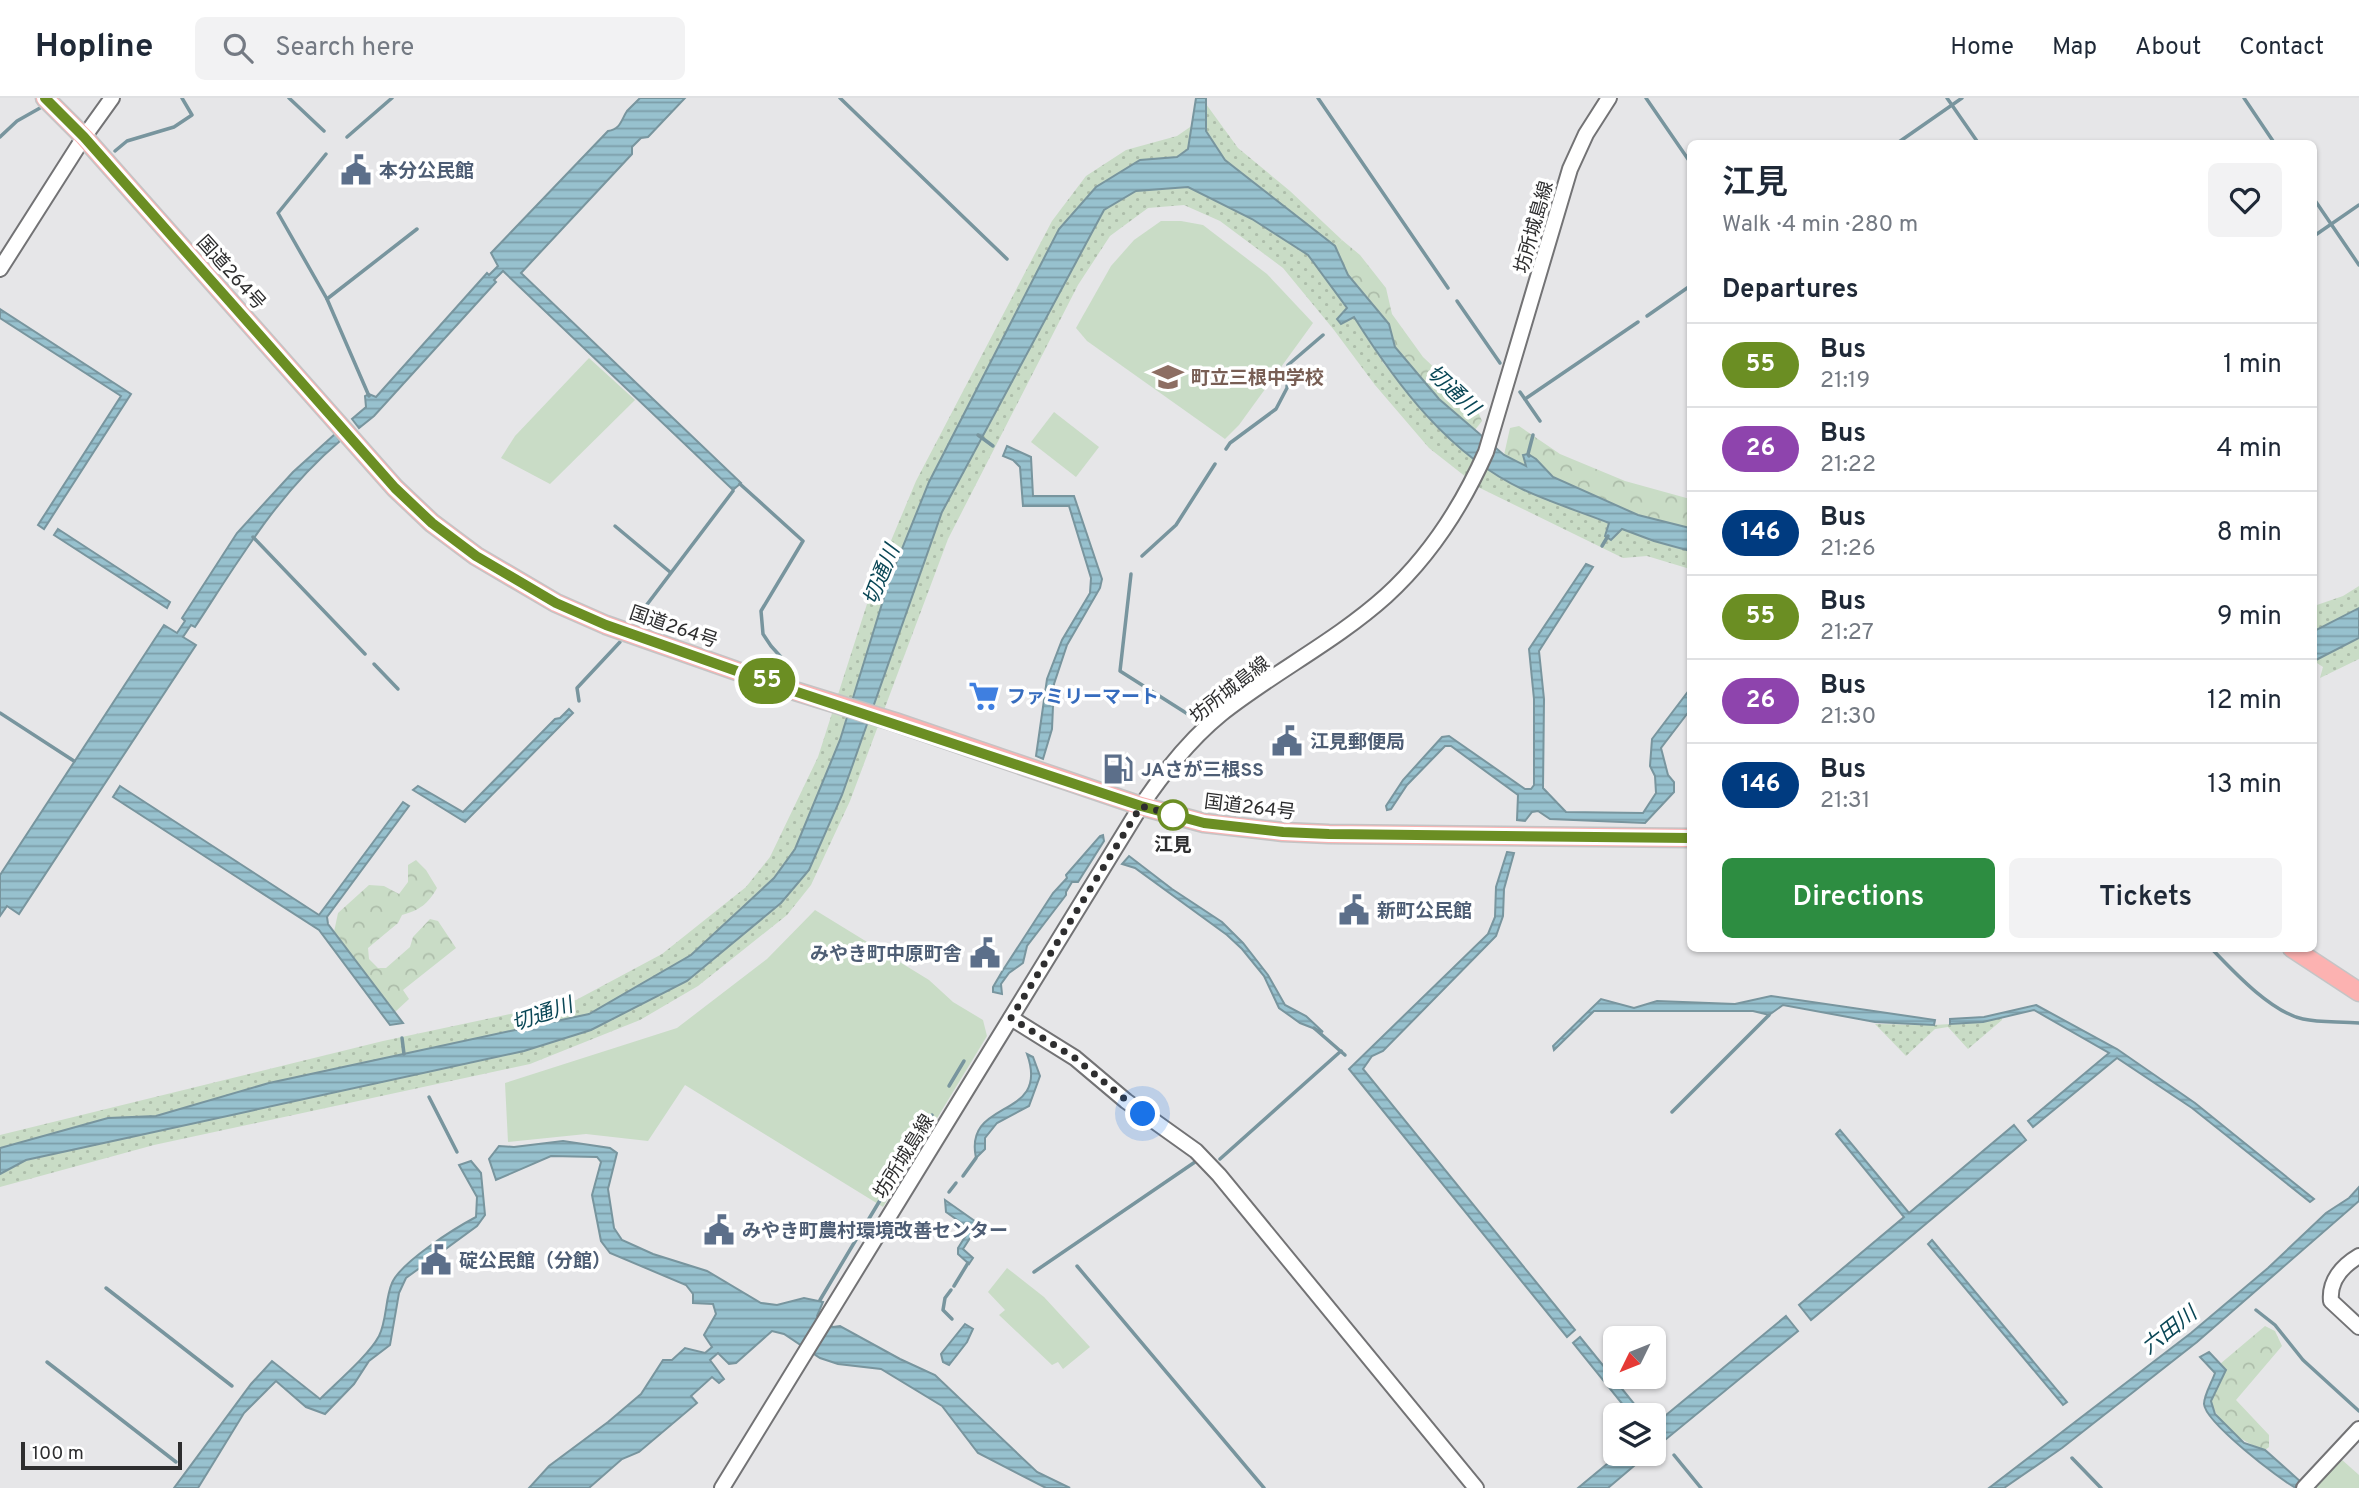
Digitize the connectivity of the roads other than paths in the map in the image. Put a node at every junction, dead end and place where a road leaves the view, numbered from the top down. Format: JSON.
{"nodes":[{"id":1,"x":45,"y":98,"type":"edge"},
{"id":2,"x":112,"y":98,"type":"edge"},
{"id":3,"x":1609,"y":98,"type":"edge"},
{"id":4,"x":84,"y":137,"type":"junction"},
{"id":5,"x":0,"y":269,"type":"edge"},
{"id":6,"x":1141,"y":806,"type":"junction"},
{"id":7,"x":1687,"y":838,"type":"edge"},
{"id":8,"x":2298,"y":952,"type":"edge"},
{"id":9,"x":2359,"y":992,"type":"edge"},
{"id":10,"x":1011,"y":1018,"type":"junction"},
{"id":11,"x":2359,"y":1256,"type":"edge"},
{"id":12,"x":2359,"y":1327,"type":"edge"},
{"id":13,"x":2359,"y":1429,"type":"edge"},
{"id":14,"x":722,"y":1488,"type":"edge"},
{"id":15,"x":1476,"y":1488,"type":"edge"},
{"id":16,"x":2304,"y":1488,"type":"edge"}],
"edges":[{"from":1,"to":4,"type":"highway","name":"国道264号"},
{"from":2,"to":4,"type":"main road"},
{"from":3,"to":6,"type":"main road","name":"坊所城島線"},
{"from":4,"to":5,"type":"main road"},
{"from":4,"to":6,"type":"highway","name":"国道264号"},
{"from":6,"to":7,"type":"highway","name":"国道264号"},
{"from":6,"to":10,"type":"main road","name":"坊所城島線"},
{"from":8,"to":9,"type":"highway"},
{"from":10,"to":14,"type":"main road","name":"坊所城島線"},
{"from":10,"to":15,"type":"main road"},
{"from":11,"to":12,"type":"main road"},
{"from":13,"to":16,"type":"main road"}]}
